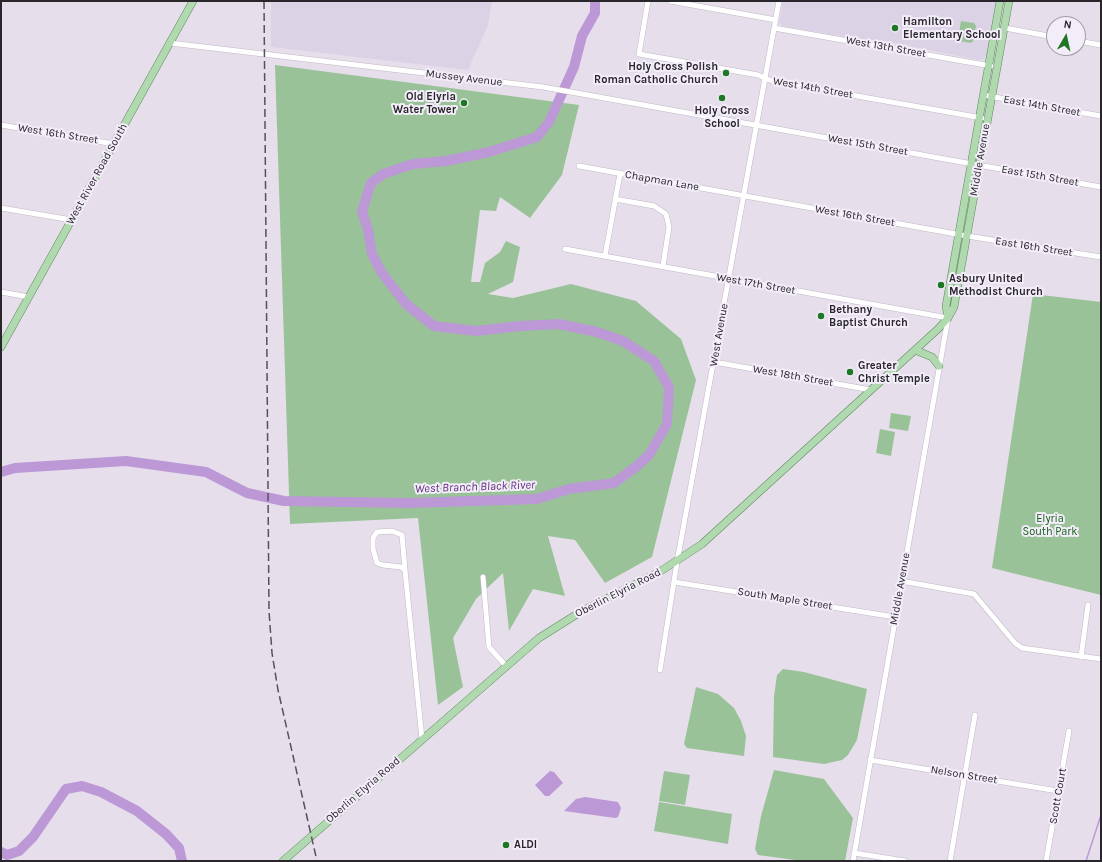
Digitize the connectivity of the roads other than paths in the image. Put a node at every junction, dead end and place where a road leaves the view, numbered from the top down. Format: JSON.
{"nodes":[{"id":1,"x":193,"y":1,"type":"edge"},
{"id":2,"x":648,"y":1,"type":"edge"},
{"id":3,"x":670,"y":1,"type":"edge"},
{"id":4,"x":779,"y":1,"type":"edge"},
{"id":5,"x":1000,"y":1,"type":"edge"},
{"id":6,"x":1009,"y":1,"type":"edge"},
{"id":7,"x":776,"y":20,"type":"junction"},
{"id":8,"x":774,"y":28,"type":"junction"},
{"id":9,"x":1005,"y":28,"type":"junction"},
{"id":10,"x":1046,"y":36,"type":"edge"},
{"id":11,"x":1086,"y":42,"type":"edge"},
{"id":12,"x":170,"y":43,"type":"junction"},
{"id":13,"x":1101,"y":45,"type":"edge"},
{"id":14,"x":988,"y":65,"type":"junction"},
{"id":15,"x":998,"y":67,"type":"junction"},
{"id":16,"x":765,"y":78,"type":"junction"},
{"id":17,"x":983,"y":95,"type":"junction"},
{"id":18,"x":991,"y":96,"type":"junction"},
{"id":19,"x":1101,"y":116,"type":"edge"},
{"id":20,"x":978,"y":117,"type":"junction"},
{"id":21,"x":987,"y":119,"type":"junction"},
{"id":22,"x":1,"y":125,"type":"edge"},
{"id":23,"x":757,"y":125,"type":"junction"},
{"id":24,"x":114,"y":144,"type":"junction"},
{"id":25,"x":971,"y":163,"type":"junction"},
{"id":26,"x":979,"y":165,"type":"junction"},
{"id":27,"x":579,"y":166,"type":"dead end"},
{"id":28,"x":620,"y":174,"type":"junction"},
{"id":29,"x":1101,"y":187,"type":"edge"},
{"id":30,"x":744,"y":195,"type":"junction"},
{"id":31,"x":615,"y":199,"type":"junction"},
{"id":32,"x":1,"y":208,"type":"edge"},
{"id":33,"x":72,"y":220,"type":"junction"},
{"id":34,"x":963,"y":235,"type":"junction"},
{"id":35,"x":564,"y":249,"type":"dead end"},
{"id":36,"x":605,"y":256,"type":"junction"},
{"id":37,"x":1101,"y":257,"type":"edge"},
{"id":38,"x":663,"y":266,"type":"junction"},
{"id":39,"x":729,"y":279,"type":"junction"},
{"id":40,"x":1,"y":292,"type":"edge"},
{"id":41,"x":29,"y":297,"type":"junction"},
{"id":42,"x":948,"y":318,"type":"junction"},
{"id":43,"x":1,"y":347,"type":"edge"},
{"id":44,"x":915,"y":350,"type":"junction"},
{"id":45,"x":714,"y":362,"type":"junction"},
{"id":46,"x":939,"y":366,"type":"junction"},
{"id":47,"x":871,"y":390,"type":"junction"},
{"id":48,"x":401,"y":529,"type":"dead end"},
{"id":49,"x":402,"y":535,"type":"junction"},
{"id":50,"x":677,"y":562,"type":"junction"},
{"id":51,"x":405,"y":570,"type":"junction"},
{"id":52,"x":483,"y":577,"type":"dead end"},
{"id":53,"x":901,"y":581,"type":"junction"},
{"id":54,"x":674,"y":582,"type":"junction"},
{"id":55,"x":1088,"y":605,"type":"dead end"},
{"id":56,"x":895,"y":616,"type":"junction"},
{"id":57,"x":1081,"y":656,"type":"junction"},
{"id":58,"x":1101,"y":659,"type":"edge"},
{"id":59,"x":506,"y":666,"type":"junction"},
{"id":60,"x":660,"y":670,"type":"dead end"},
{"id":61,"x":975,"y":716,"type":"dead end"},
{"id":62,"x":1069,"y":731,"type":"dead end"},
{"id":63,"x":422,"y":739,"type":"junction"},
{"id":64,"x":870,"y":760,"type":"junction"},
{"id":65,"x":964,"y":775,"type":"junction"},
{"id":66,"x":1058,"y":791,"type":"junction"},
{"id":67,"x":854,"y":853,"type":"junction"},
{"id":68,"x":283,"y":861,"type":"edge"},
{"id":69,"x":853,"y":861,"type":"edge"},
{"id":70,"x":906,"y":861,"type":"edge"},
{"id":71,"x":950,"y":861,"type":"edge"},
{"id":72,"x":1046,"y":861,"type":"edge"}],
"edges":[{"from":1,"to":12,"type":"main road","name":"West River Road South"},
{"from":2,"to":16,"type":"street","name":"West 14th Street"},
{"from":3,"to":7,"type":"street"},
{"from":4,"to":7,"type":"street","name":"West Avenue"},
{"from":5,"to":14,"type":"main road","name":"Middle Avenue"},
{"from":6,"to":9,"type":"main road","name":"Middle Avenue"},
{"from":7,"to":8,"type":"street","name":"West Avenue"},
{"from":8,"to":14,"type":"street","name":"West 13th Street"},
{"from":8,"to":16,"type":"street","name":"West Avenue"},
{"from":9,"to":10,"type":"street"},
{"from":9,"to":15,"type":"main road","name":"Middle Avenue"},
{"from":11,"to":13,"type":"street"},
{"from":12,"to":23,"type":"street","name":"Mussey Avenue"},
{"from":12,"to":24,"type":"main road","name":"West River Road South"},
{"from":14,"to":15,"type":"street","name":"West 13th Street"},
{"from":14,"to":17,"type":"main road","name":"Middle Avenue"},
{"from":15,"to":18,"type":"main road","name":"Middle Avenue"},
{"from":16,"to":20,"type":"street","name":"West 14th Street"},
{"from":16,"to":23,"type":"street","name":"West Avenue"},
{"from":17,"to":18,"type":"street","name":"East 14th Street"},
{"from":17,"to":20,"type":"main road","name":"Middle Avenue"},
{"from":18,"to":19,"type":"street","name":"East 14th Street"},
{"from":18,"to":21,"type":"main road","name":"Middle Avenue"},
{"from":20,"to":21,"type":"street","name":"West 14th Street"},
{"from":20,"to":25,"type":"main road","name":"Middle Avenue"},
{"from":21,"to":26,"type":"main road","name":"Middle Avenue"},
{"from":22,"to":24,"type":"street","name":"West 16th Street"},
{"from":23,"to":25,"type":"street","name":"West 15th Street"},
{"from":23,"to":30,"type":"street","name":"West Avenue"},
{"from":24,"to":33,"type":"main road","name":"West River Road South"},
{"from":25,"to":26,"type":"street","name":"West 15th Street"},
{"from":25,"to":34,"type":"main road","name":"Middle Avenue"},
{"from":26,"to":29,"type":"street","name":"East 15th Street"},
{"from":26,"to":34,"type":"main road","name":"Middle Avenue"},
{"from":27,"to":28,"type":"street","name":"Chapman Lane"},
{"from":28,"to":30,"type":"street","name":"Chapman Lane"},
{"from":28,"to":31,"type":"street"},
{"from":30,"to":34,"type":"street","name":"West 16th Street"},
{"from":30,"to":39,"type":"street","name":"West Avenue"},
{"from":31,"to":36,"type":"street"},
{"from":31,"to":38,"type":"street"},
{"from":32,"to":33,"type":"street"},
{"from":33,"to":41,"type":"main road","name":"West River Road South"},
{"from":34,"to":37,"type":"street","name":"East 16th Street"},
{"from":34,"to":42,"type":"main road","name":"Middle Avenue"},
{"from":35,"to":36,"type":"street","name":"West 17th Street"},
{"from":36,"to":38,"type":"street","name":"West 17th Street"},
{"from":38,"to":39,"type":"street","name":"West 17th Street"},
{"from":39,"to":42,"type":"street","name":"West 17th Street"},
{"from":39,"to":45,"type":"street","name":"West Avenue"},
{"from":40,"to":41,"type":"street"},
{"from":41,"to":43,"type":"main road","name":"West River Road South"},
{"from":42,"to":44,"type":"main road","name":"Oberlin Elyria Road"},
{"from":42,"to":46,"type":"street","name":"Middle Avenue"},
{"from":44,"to":46,"type":"main road"},
{"from":44,"to":47,"type":"main road","name":"Oberlin Elyria Road"},
{"from":45,"to":47,"type":"street","name":"West 18th Street"},
{"from":45,"to":50,"type":"street","name":"West Avenue"},
{"from":46,"to":53,"type":"street","name":"Middle Avenue"},
{"from":47,"to":50,"type":"main road","name":"Oberlin Elyria Road"},
{"from":48,"to":49,"type":"street"},
{"from":49,"to":51,"type":"street"},
{"from":49,"to":51,"type":"street"},
{"from":50,"to":54,"type":"street","name":"West Avenue"},
{"from":50,"to":59,"type":"main road","name":"Oberlin Elyria Road"},
{"from":51,"to":63,"type":"street"},
{"from":52,"to":59,"type":"street"},
{"from":53,"to":56,"type":"street","name":"Middle Avenue"},
{"from":53,"to":57,"type":"street"},
{"from":54,"to":56,"type":"street","name":"South Maple Street"},
{"from":54,"to":60,"type":"street","name":"West Avenue"},
{"from":55,"to":57,"type":"street"},
{"from":56,"to":64,"type":"street","name":"Middle Avenue"},
{"from":57,"to":58,"type":"street"},
{"from":59,"to":63,"type":"main road","name":"Oberlin Elyria Road"},
{"from":61,"to":65,"type":"street"},
{"from":62,"to":66,"type":"street","name":"Scott Court"},
{"from":63,"to":68,"type":"main road","name":"Oberlin Elyria Road"},
{"from":64,"to":65,"type":"street","name":"Nelson Street"},
{"from":64,"to":67,"type":"street","name":"Middle Avenue"},
{"from":65,"to":66,"type":"street","name":"Nelson Street"},
{"from":65,"to":71,"type":"street"},
{"from":66,"to":72,"type":"street","name":"Scott Court"},
{"from":67,"to":69,"type":"street","name":"Middle Avenue"},
{"from":67,"to":70,"type":"street"}]}
